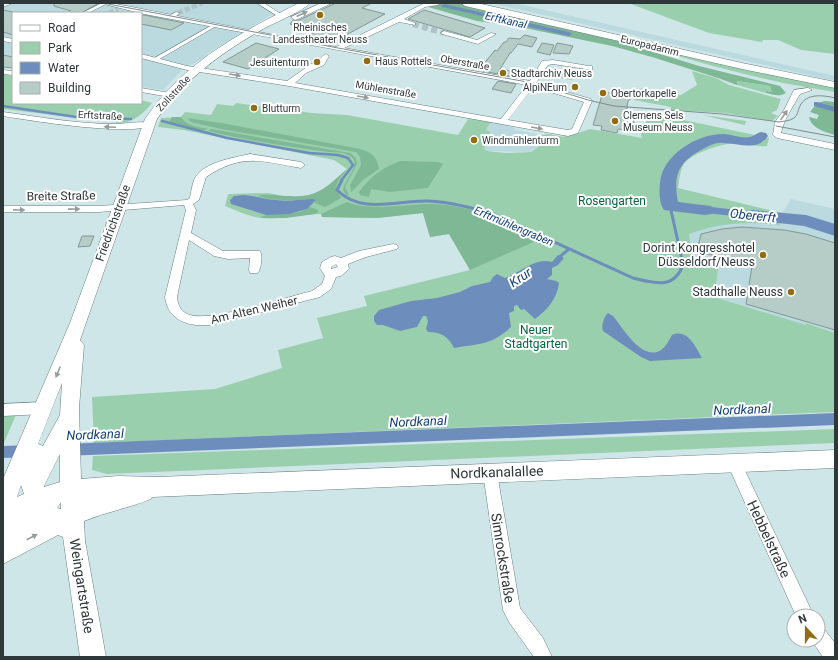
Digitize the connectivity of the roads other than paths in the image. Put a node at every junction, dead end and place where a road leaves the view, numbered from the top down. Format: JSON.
{"nodes":[{"id":1,"x":11,"y":3,"type":"edge"},
{"id":2,"x":105,"y":3,"type":"edge"},
{"id":3,"x":260,"y":3,"type":"edge"},
{"id":4,"x":306,"y":3,"type":"edge"},
{"id":5,"x":328,"y":3,"type":"edge"},
{"id":6,"x":429,"y":3,"type":"edge"},
{"id":7,"x":465,"y":3,"type":"edge"},
{"id":8,"x":478,"y":3,"type":"edge"},
{"id":9,"x":3,"y":6,"type":"edge"},
{"id":10,"x":86,"y":12,"type":"edge"},
{"id":11,"x":138,"y":12,"type":"edge"},
{"id":12,"x":143,"y":13,"type":"edge"},
{"id":13,"x":178,"y":13,"type":"tunnel mouth"},
{"id":14,"x":281,"y":16,"type":"junction"},
{"id":15,"x":171,"y":17,"type":"junction"},
{"id":16,"x":397,"y":19,"type":"junction"},
{"id":17,"x":413,"y":24,"type":"tunnel mouth"},
{"id":18,"x":562,"y":24,"type":"junction"},
{"id":19,"x":216,"y":25,"type":"junction"},
{"id":20,"x":252,"y":32,"type":"junction"},
{"id":21,"x":265,"y":32,"type":"junction"},
{"id":22,"x":444,"y":33,"type":"tunnel mouth"},
{"id":23,"x":493,"y":34,"type":"dead end"},
{"id":24,"x":337,"y":49,"type":"junction"},
{"id":25,"x":142,"y":56,"type":"edge"},
{"id":26,"x":326,"y":56,"type":"dead end"},
{"id":27,"x":154,"y":60,"type":"junction"},
{"id":28,"x":296,"y":61,"type":"dead end"},
{"id":29,"x":312,"y":66,"type":"junction"},
{"id":30,"x":199,"y":67,"type":"junction"},
{"id":31,"x":589,"y":68,"type":"dead end"},
{"id":32,"x":289,"y":84,"type":"junction"},
{"id":33,"x":532,"y":84,"type":"junction"},
{"id":34,"x":835,"y":84,"type":"edge"},
{"id":35,"x":142,"y":90,"type":"edge"},
{"id":36,"x":808,"y":90,"type":"junction"},
{"id":37,"x":835,"y":94,"type":"edge"},
{"id":38,"x":142,"y":97,"type":"edge"},
{"id":39,"x":167,"y":98,"type":"junction"},
{"id":40,"x":3,"y":114,"type":"edge"},
{"id":41,"x":503,"y":121,"type":"junction"},
{"id":42,"x":148,"y":124,"type":"junction"},
{"id":43,"x":571,"y":133,"type":"joint"},
{"id":44,"x":835,"y":147,"type":"edge"},
{"id":45,"x":301,"y":164,"type":"dead end"},
{"id":46,"x":188,"y":203,"type":"junction"},
{"id":47,"x":119,"y":207,"type":"junction"},
{"id":48,"x":3,"y":209,"type":"edge"},
{"id":49,"x":185,"y":235,"type":"junction"},
{"id":50,"x":393,"y":247,"type":"dead end"},
{"id":51,"x":254,"y":270,"type":"dead end"},
{"id":52,"x":78,"y":323,"type":"junction"},
{"id":53,"x":3,"y":410,"type":"edge"},
{"id":54,"x":53,"y":421,"type":"junction"},
{"id":55,"x":835,"y":459,"type":"edge"},
{"id":56,"x":734,"y":463,"type":"junction"},
{"id":57,"x":23,"y":465,"type":"edge"},
{"id":58,"x":490,"y":473,"type":"junction"},
{"id":59,"x":158,"y":487,"type":"junction"},
{"id":60,"x":38,"y":507,"type":"edge"},
{"id":61,"x":3,"y":539,"type":"edge"},
{"id":62,"x":3,"y":553,"type":"edge"},
{"id":63,"x":801,"y":608,"type":"edge"},
{"id":64,"x":826,"y":646,"type":"edge"},
{"id":65,"x":832,"y":654,"type":"dead end"},
{"id":66,"x":93,"y":657,"type":"edge"},
{"id":67,"x":543,"y":657,"type":"edge"}],
"edges":[{"from":1,"to":9,"type":"street"},
{"from":2,"to":10,"type":"street"},
{"from":2,"to":11,"type":"street","name":"Oberstraße"},
{"from":3,"to":14,"type":"street"},
{"from":4,"to":14,"type":"main road","name":"Zollstraße"},
{"from":21,"to":5,"type":"main road","name":"Zollstraße","one_way":true},
{"from":6,"to":16,"type":"street"},
{"from":7,"to":18,"type":"main road","name":"Europadamm"},
{"from":8,"to":34,"type":"main road","name":"Europadamm"},
{"from":12,"to":15,"type":"street","name":"Oberstraße"},
{"from":13,"to":15,"type":"street"},
{"from":14,"to":20,"type":"main road","name":"Zollstraße"},
{"from":15,"to":19,"type":"street","name":"Oberstraße"},
{"from":16,"to":17,"type":"street"},
{"from":16,"to":24,"type":"street"},
{"from":18,"to":34,"type":"main road","name":"Europadamm"},
{"from":18,"to":36,"type":"main road"},
{"from":19,"to":20,"type":"street","name":"Oberstraße"},
{"from":19,"to":27,"type":"street"},
{"from":20,"to":21,"type":"street","name":"Oberstraße"},
{"from":20,"to":30,"type":"main road","name":"Zollstraße"},
{"from":21,"to":24,"type":"street","name":"Oberstraße"},
{"from":21,"to":30,"type":"main road","name":"Zollstraße"},
{"from":22,"to":23,"type":"street"},
{"from":24,"to":33,"type":"street","name":"Oberstraße"},
{"from":25,"to":27,"type":"street","name":"Mühlenstraße"},
{"from":26,"to":29,"type":"street"},
{"from":27,"to":30,"type":"street","name":"Mühlenstraße"},
{"from":28,"to":29,"type":"street"},
{"from":29,"to":32,"type":"street"},
{"from":30,"to":32,"type":"street","name":"Mühlenstraße","one_way":true},
{"from":30,"to":39,"type":"main road","name":"Zollstraße"},
{"from":31,"to":33,"type":"street"},
{"from":32,"to":41,"type":"street","name":"Mühlenstraße","one_way":true},
{"from":33,"to":41,"type":"street"},
{"from":33,"to":43,"type":"street","name":"Oberstraße"},
{"from":35,"to":39,"type":"street"},
{"from":36,"to":37,"type":"main road"},
{"from":44,"to":36,"type":"street","one_way":true},
{"from":38,"to":39,"type":"street"},
{"from":39,"to":42,"type":"main road","name":"Zollstraße"},
{"from":42,"to":40,"type":"street","name":"Erftstraße","one_way":true},
{"from":41,"to":43,"type":"street","name":"Mühlenstraße","one_way":true},
{"from":42,"to":47,"type":"main road","name":"Friedrichstraße"},
{"from":45,"to":46,"type":"street"},
{"from":46,"to":47,"type":"street"},
{"from":46,"to":49,"type":"street","name":"Am Alten Weiher"},
{"from":48,"to":47,"type":"street","name":"Breite Straße","one_way":true},
{"from":47,"to":52,"type":"main road","name":"Friedrichstraße"},
{"from":49,"to":50,"type":"street","name":"Am Alten Weiher"},
{"from":49,"to":51,"type":"street"},
{"from":52,"to":54,"type":"main road","name":"Friedrichstraße","one_way":true},
{"from":52,"to":54,"type":"main road","name":"Friedrichstraße"},
{"from":53,"to":54,"type":"street"},
{"from":54,"to":57,"type":"main road"},
{"from":54,"to":57,"type":"main road"},
{"from":54,"to":60,"type":"main road"},
{"from":55,"to":56,"type":"main road","name":"Nordkanalallee"},
{"from":56,"to":58,"type":"main road","name":"Nordkanalallee"},
{"from":56,"to":63,"type":"street","name":"Hebbelstraße"},
{"from":57,"to":60,"type":"main road"},
{"from":57,"to":60,"type":"main road"},
{"from":58,"to":59,"type":"main road","name":"Nordkanalallee"},
{"from":58,"to":67,"type":"street","name":"Simrockstraße"},
{"from":59,"to":60,"type":"main road","name":"Nordkanalallee"},
{"from":59,"to":60,"type":"main road","name":"Nordkanalallee"},
{"from":60,"to":61,"type":"main road"},
{"from":62,"to":60,"type":"main road","one_way":true},
{"from":60,"to":66,"type":"main road","name":"Weingartstraße"},
{"from":64,"to":65,"type":"street"}]}
